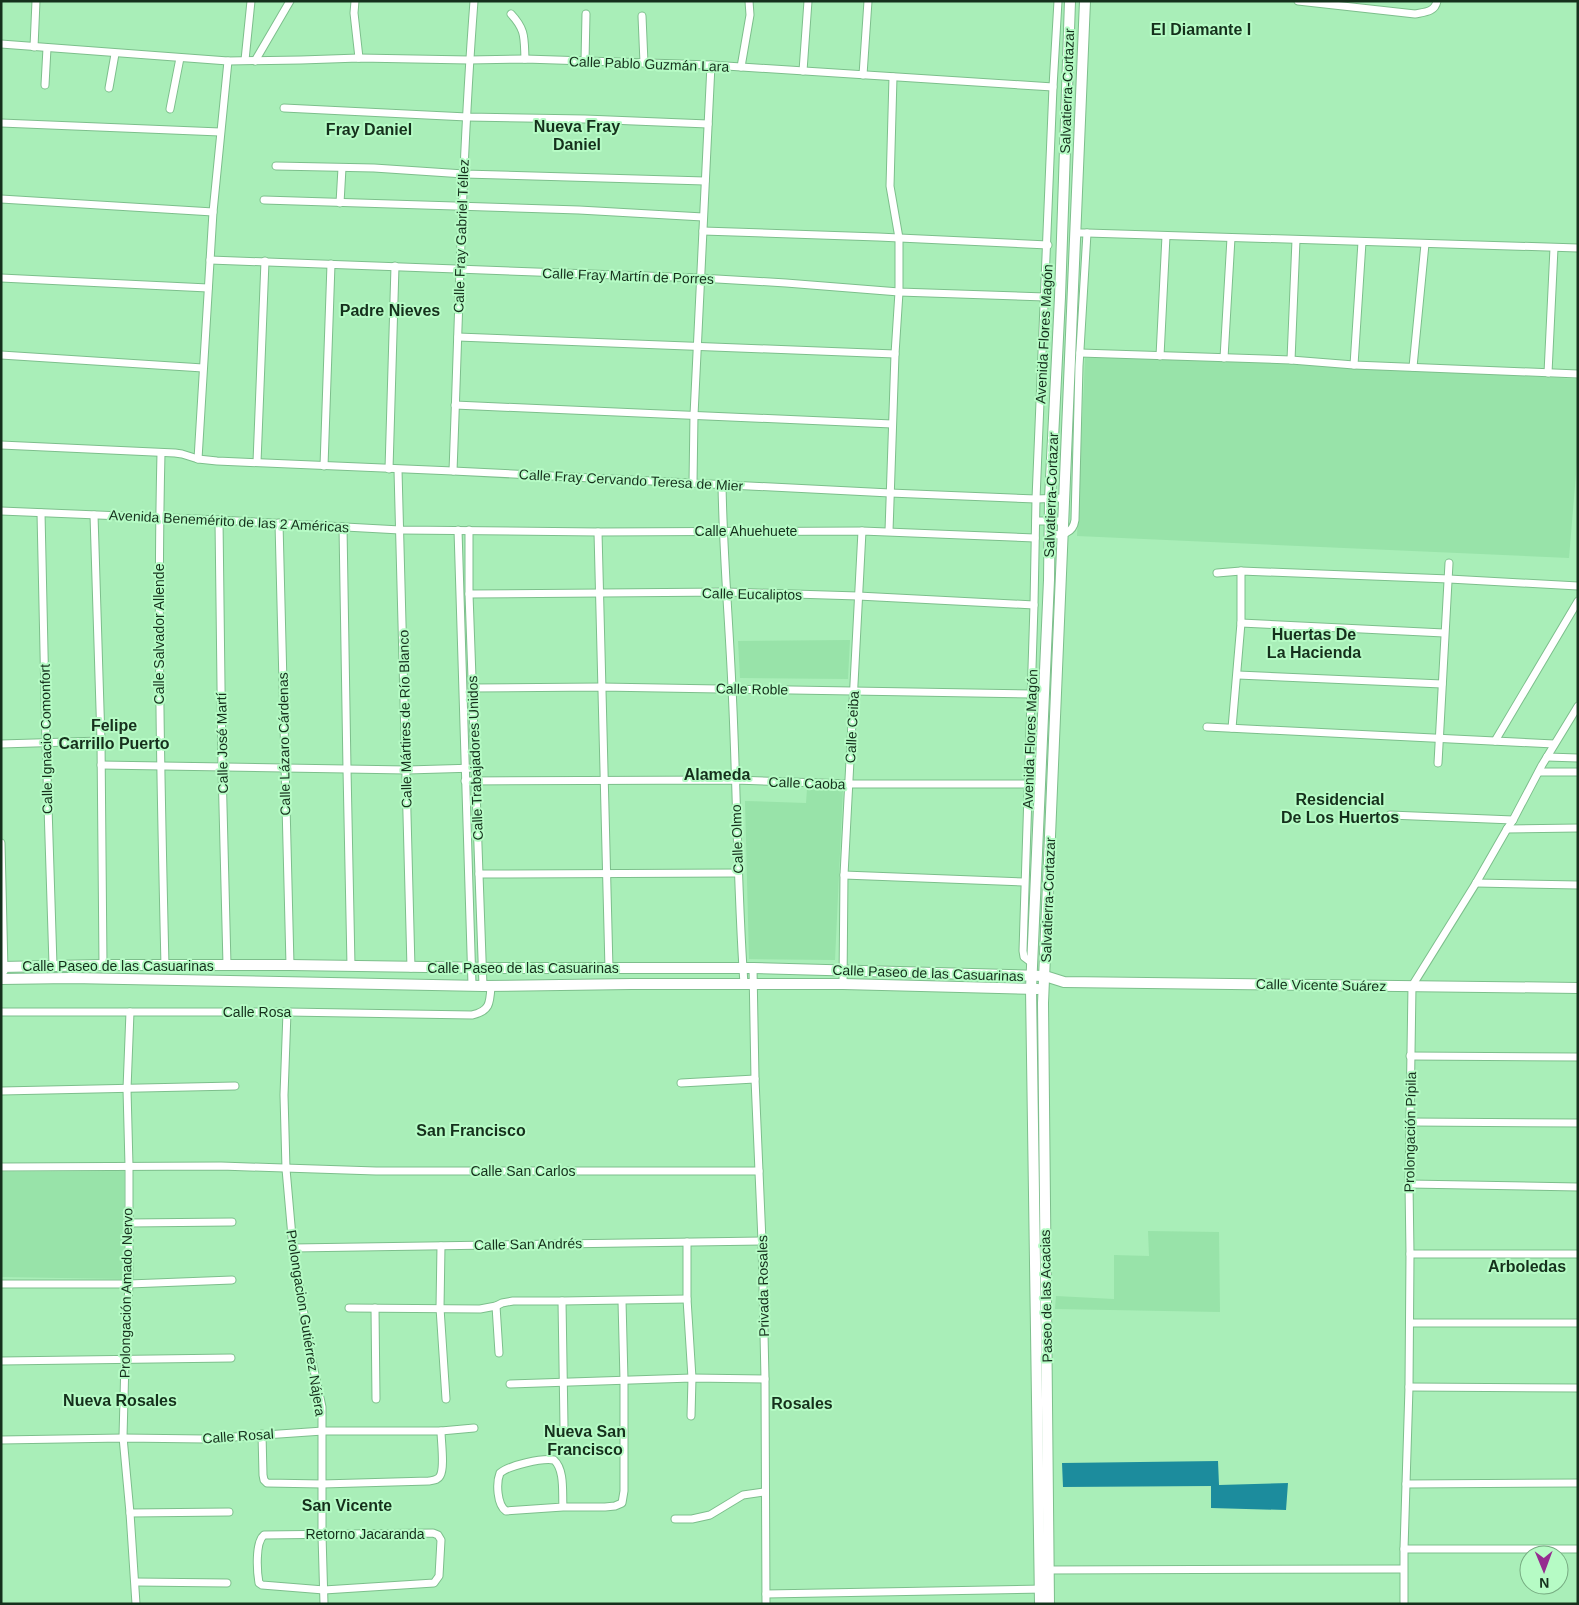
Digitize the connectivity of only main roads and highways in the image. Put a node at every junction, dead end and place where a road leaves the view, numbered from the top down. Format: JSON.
{"nodes":[{"id":1,"x":1070,"y":1,"type":"edge"},
{"id":2,"x":1085,"y":1,"type":"edge"},
{"id":3,"x":3,"y":967,"type":"edge"},
{"id":4,"x":1032,"y":976,"type":"junction"},
{"id":5,"x":1044,"y":976,"type":"junction"},
{"id":6,"x":3,"y":979,"type":"edge"},
{"id":7,"x":1064,"y":982,"type":"junction"},
{"id":8,"x":1578,"y":988,"type":"edge"},
{"id":9,"x":1031,"y":989,"type":"junction"},
{"id":10,"x":1044,"y":989,"type":"junction"},
{"id":11,"x":1044,"y":1570,"type":"junction"},
{"id":12,"x":1045,"y":1589,"type":"junction"},
{"id":13,"x":1040,"y":1604,"type":"edge"},
{"id":14,"x":1050,"y":1604,"type":"edge"}],
"edges":[{"from":1,"to":4,"type":"main road","name":"Salvatierra-Cortazar"},
{"from":2,"to":5,"type":"main road","name":"Salvatierra-Cortazar"},
{"from":3,"to":4,"type":"main road","name":"Calle Paseo de las Casuarinas"},
{"from":4,"to":5,"type":"main road","name":"Calle Paseo de las Casuarinas"},
{"from":4,"to":9,"type":"main road","name":"Salvatierra-Cortazar"},
{"from":5,"to":7,"type":"main road","name":"Calle Vicente Suárez"},
{"from":5,"to":10,"type":"main road","name":"Salvatierra-Cortazar"},
{"from":6,"to":9,"type":"main road","name":"Calle Paseo de las Casuarinas"},
{"from":7,"to":8,"type":"main road","name":"Calle Vicente Suárez"},
{"from":7,"to":10,"type":"main road","name":"Calle Vicente Suárez"},
{"from":9,"to":10,"type":"main road","name":"Calle Paseo de las Casuarinas"},
{"from":9,"to":11,"type":"main road","name":"Paseo de las Acacias"},
{"from":10,"to":11,"type":"main road","name":"Paseo de las Acacias"},
{"from":11,"to":12,"type":"main road","name":"Paseo de las Acacias"},
{"from":12,"to":13,"type":"main road","name":"Paseo de las Acacias"},
{"from":12,"to":14,"type":"main road","name":"Paseo de las Acacias"}]}
